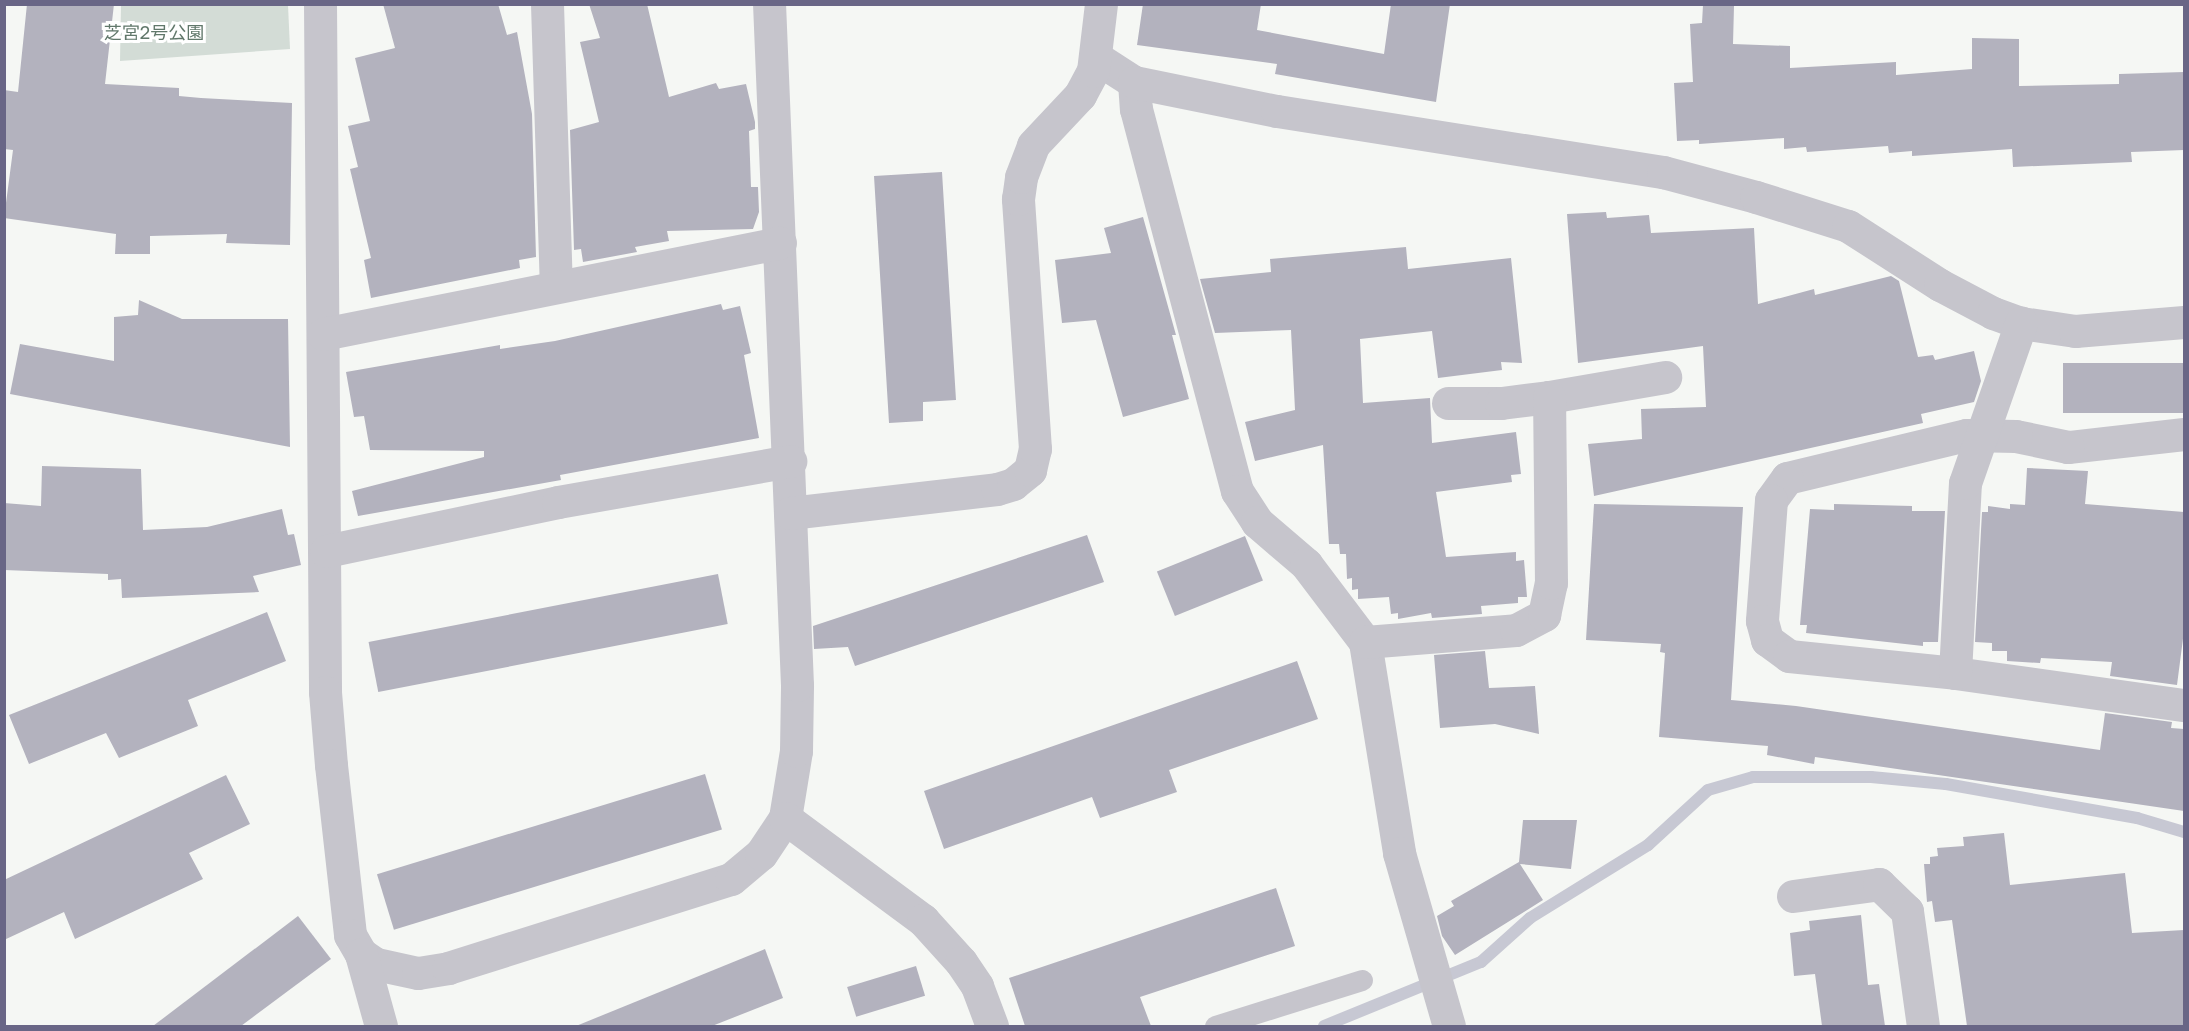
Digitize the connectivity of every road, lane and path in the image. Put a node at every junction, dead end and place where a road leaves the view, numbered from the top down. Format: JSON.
{"nodes":[{"id":1,"x":320,"y":4,"type":"edge"},
{"id":2,"x":547,"y":4,"type":"edge"},
{"id":3,"x":769,"y":4,"type":"edge"},
{"id":4,"x":1101,"y":4,"type":"edge"},
{"id":5,"x":1095,"y":57,"type":"junction"},
{"id":6,"x":1134,"y":82,"type":"junction"},
{"id":7,"x":780,"y":243,"type":"junction"},
{"id":8,"x":556,"y":286,"type":"junction"},
{"id":9,"x":2184,"y":322,"type":"edge"},
{"id":10,"x":2021,"y":323,"type":"junction"},
{"id":11,"x":323,"y":334,"type":"junction"},
{"id":12,"x":1665,"y":376,"type":"dead end"},
{"id":13,"x":1549,"y":397,"type":"junction"},
{"id":14,"x":1449,"y":403,"type":"dead end"},
{"id":15,"x":2184,"y":434,"type":"edge"},
{"id":16,"x":1984,"y":435,"type":"junction"},
{"id":17,"x":790,"y":461,"type":"junction"},
{"id":18,"x":790,"y":513,"type":"junction"},
{"id":19,"x":326,"y":551,"type":"junction"},
{"id":20,"x":1365,"y":642,"type":"junction"},
{"id":21,"x":1955,"y":673,"type":"junction"},
{"id":22,"x":2184,"y":705,"type":"edge"},
{"id":23,"x":785,"y":818,"type":"junction"},
{"id":24,"x":1793,"y":896,"type":"dead end"},
{"id":25,"x":361,"y":954,"type":"junction"},
{"id":26,"x":1362,"y":980,"type":"dead end"},
{"id":27,"x":381,"y":1026,"type":"edge"},
{"id":28,"x":992,"y":1026,"type":"edge"},
{"id":29,"x":1215,"y":1026,"type":"edge"},
{"id":30,"x":1449,"y":1026,"type":"edge"},
{"id":31,"x":1923,"y":1026,"type":"edge"}],
"edges":[{"from":1,"to":11,"type":"street"},
{"from":2,"to":8,"type":"street"},
{"from":3,"to":7,"type":"street"},
{"from":4,"to":5,"type":"street"},
{"from":5,"to":6,"type":"street"},
{"from":5,"to":18,"type":"street"},
{"from":6,"to":10,"type":"street"},
{"from":6,"to":20,"type":"street"},
{"from":7,"to":8,"type":"street"},
{"from":7,"to":17,"type":"street"},
{"from":8,"to":11,"type":"street"},
{"from":9,"to":10,"type":"street"},
{"from":10,"to":16,"type":"street"},
{"from":11,"to":19,"type":"street"},
{"from":12,"to":13,"type":"street"},
{"from":13,"to":14,"type":"street"},
{"from":13,"to":20,"type":"street"},
{"from":15,"to":16,"type":"street"},
{"from":16,"to":21,"type":"street"},
{"from":16,"to":21,"type":"street"},
{"from":17,"to":18,"type":"street"},
{"from":17,"to":19,"type":"street"},
{"from":18,"to":23,"type":"street"},
{"from":19,"to":25,"type":"street"},
{"from":20,"to":30,"type":"street"},
{"from":21,"to":22,"type":"street"},
{"from":23,"to":25,"type":"street"},
{"from":23,"to":28,"type":"street"},
{"from":24,"to":31,"type":"street"},
{"from":25,"to":27,"type":"street"},
{"from":26,"to":29,"type":"lane"}]}
